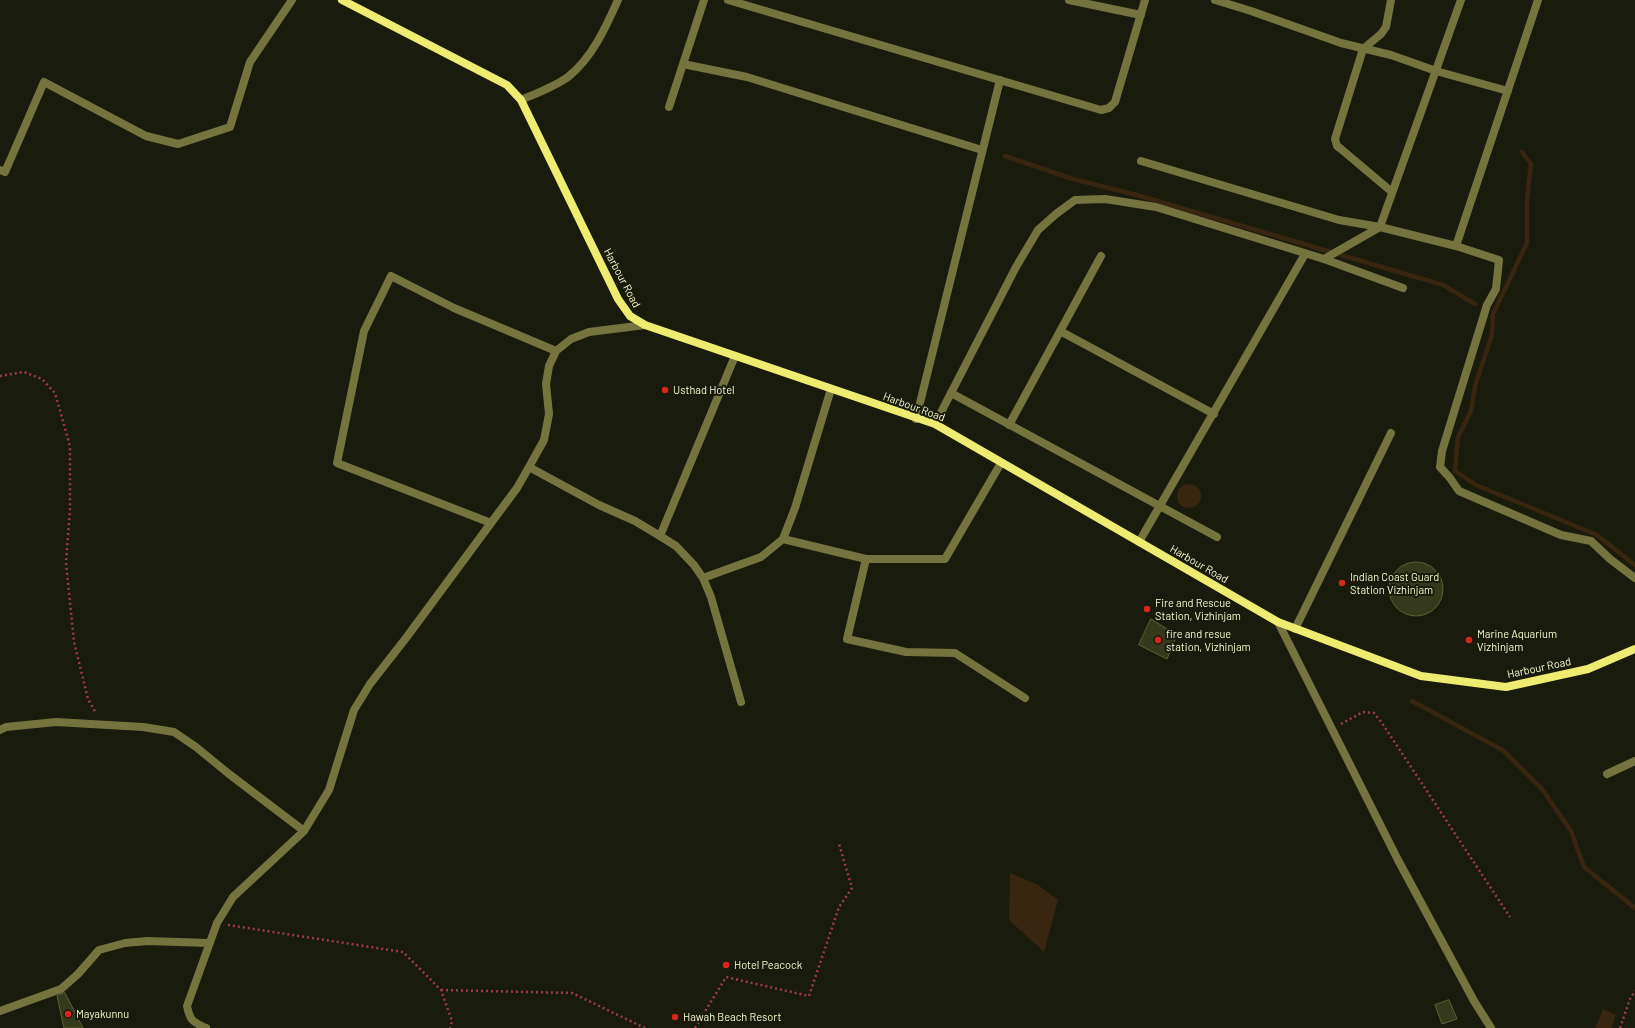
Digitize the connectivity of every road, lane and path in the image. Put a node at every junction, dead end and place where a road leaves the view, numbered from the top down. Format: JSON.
{"nodes":[{"id":1,"x":292,"y":0,"type":"edge"},
{"id":2,"x":342,"y":0,"type":"edge"},
{"id":3,"x":618,"y":0,"type":"edge"},
{"id":4,"x":704,"y":0,"type":"edge"},
{"id":5,"x":728,"y":0,"type":"edge"},
{"id":6,"x":1069,"y":0,"type":"edge"},
{"id":7,"x":1145,"y":0,"type":"edge"},
{"id":8,"x":1215,"y":0,"type":"edge"},
{"id":9,"x":1391,"y":0,"type":"edge"},
{"id":10,"x":1461,"y":0,"type":"edge"},
{"id":11,"x":1538,"y":0,"type":"edge"},
{"id":12,"x":1141,"y":14,"type":"junction"},
{"id":13,"x":1363,"y":49,"type":"junction"},
{"id":14,"x":683,"y":64,"type":"junction"},
{"id":15,"x":1436,"y":70,"type":"junction"},
{"id":16,"x":1000,"y":80,"type":"junction"},
{"id":17,"x":1508,"y":92,"type":"junction"},
{"id":18,"x":521,"y":100,"type":"junction"},
{"id":19,"x":669,"y":107,"type":"dead end"},
{"id":20,"x":982,"y":150,"type":"junction"},
{"id":21,"x":1140,"y":161,"type":"dead end"},
{"id":22,"x":0,"y":170,"type":"edge"},
{"id":23,"x":1392,"y":192,"type":"junction"},
{"id":24,"x":1380,"y":227,"type":"junction"},
{"id":25,"x":1456,"y":246,"type":"junction"},
{"id":26,"x":1305,"y":254,"type":"junction"},
{"id":27,"x":1101,"y":256,"type":"dead end"},
{"id":28,"x":1324,"y":259,"type":"junction"},
{"id":29,"x":1403,"y":288,"type":"dead end"},
{"id":30,"x":645,"y":326,"type":"junction"},
{"id":31,"x":1060,"y":331,"type":"junction"},
{"id":32,"x":556,"y":351,"type":"junction"},
{"id":33,"x":734,"y":356,"type":"junction"},
{"id":34,"x":0,"y":376,"type":"edge"},
{"id":35,"x":831,"y":389,"type":"junction"},
{"id":36,"x":951,"y":393,"type":"junction"},
{"id":37,"x":1214,"y":414,"type":"junction"},
{"id":38,"x":916,"y":419,"type":"junction"},
{"id":39,"x":936,"y":424,"type":"junction"},
{"id":40,"x":1009,"y":425,"type":"junction"},
{"id":41,"x":1391,"y":433,"type":"dead end"},
{"id":42,"x":1002,"y":463,"type":"junction"},
{"id":43,"x":529,"y":467,"type":"junction"},
{"id":44,"x":1159,"y":506,"type":"junction"},
{"id":45,"x":491,"y":523,"type":"junction"},
{"id":46,"x":660,"y":536,"type":"junction"},
{"id":47,"x":1217,"y":537,"type":"dead end"},
{"id":48,"x":783,"y":539,"type":"junction"},
{"id":49,"x":1139,"y":542,"type":"junction"},
{"id":50,"x":866,"y":559,"type":"junction"},
{"id":51,"x":704,"y":578,"type":"junction"},
{"id":52,"x":1635,"y":578,"type":"edge"},
{"id":53,"x":1278,"y":622,"type":"junction"},
{"id":54,"x":1295,"y":629,"type":"junction"},
{"id":55,"x":1635,"y":649,"type":"edge"},
{"id":56,"x":1025,"y":698,"type":"dead end"},
{"id":57,"x":740,"y":702,"type":"dead end"},
{"id":58,"x":103,"y":725,"type":"junction"},
{"id":59,"x":1331,"y":728,"type":"junction"},
{"id":60,"x":0,"y":730,"type":"edge"},
{"id":61,"x":1635,"y":761,"type":"edge"},
{"id":62,"x":1607,"y":774,"type":"dead end"},
{"id":63,"x":304,"y":831,"type":"junction"},
{"id":64,"x":839,"y":844,"type":"dead end"},
{"id":65,"x":1510,"y":917,"type":"dead end"},
{"id":66,"x":216,"y":923,"type":"junction"},
{"id":67,"x":209,"y":943,"type":"junction"},
{"id":68,"x":441,"y":990,"type":"junction"},
{"id":69,"x":1635,"y":991,"type":"edge"},
{"id":70,"x":0,"y":1011,"type":"edge"},
{"id":71,"x":206,"y":1028,"type":"edge"},
{"id":72,"x":450,"y":1028,"type":"edge"},
{"id":73,"x":645,"y":1028,"type":"edge"},
{"id":74,"x":695,"y":1028,"type":"edge"},
{"id":75,"x":1491,"y":1028,"type":"edge"},
{"id":76,"x":1620,"y":1028,"type":"edge"}],
"edges":[{"from":1,"to":22,"type":"street"},
{"from":2,"to":18,"type":"street","name":"Harbour Road"},
{"from":3,"to":18,"type":"street"},
{"from":4,"to":14,"type":"street"},
{"from":5,"to":16,"type":"street"},
{"from":6,"to":12,"type":"street"},
{"from":7,"to":12,"type":"street"},
{"from":8,"to":13,"type":"street"},
{"from":9,"to":13,"type":"street"},
{"from":10,"to":15,"type":"street"},
{"from":11,"to":17,"type":"street"},
{"from":12,"to":16,"type":"street"},
{"from":13,"to":15,"type":"street"},
{"from":13,"to":23,"type":"street"},
{"from":14,"to":19,"type":"street"},
{"from":14,"to":20,"type":"street"},
{"from":15,"to":17,"type":"street"},
{"from":15,"to":23,"type":"street"},
{"from":16,"to":20,"type":"street"},
{"from":17,"to":25,"type":"street"},
{"from":18,"to":30,"type":"street","name":"Harbour Road"},
{"from":20,"to":38,"type":"street"},
{"from":21,"to":24,"type":"street"},
{"from":23,"to":24,"type":"street"},
{"from":24,"to":25,"type":"street"},
{"from":24,"to":28,"type":"street"},
{"from":25,"to":52,"type":"street"},
{"from":26,"to":28,"type":"street"},
{"from":26,"to":36,"type":"street"},
{"from":26,"to":37,"type":"street"},
{"from":27,"to":31,"type":"street"},
{"from":28,"to":29,"type":"street"},
{"from":30,"to":32,"type":"street"},
{"from":30,"to":33,"type":"street","name":"Harbour Road"},
{"from":31,"to":37,"type":"street"},
{"from":31,"to":40,"type":"street"},
{"from":32,"to":43,"type":"street"},
{"from":32,"to":45,"type":"street"},
{"from":33,"to":35,"type":"street","name":"Harbour Road"},
{"from":33,"to":46,"type":"street"},
{"from":34,"to":58,"type":"path"},
{"from":35,"to":38,"type":"street","name":"Harbour Road"},
{"from":35,"to":48,"type":"street"},
{"from":36,"to":39,"type":"street"},
{"from":36,"to":40,"type":"street"},
{"from":37,"to":44,"type":"street"},
{"from":38,"to":39,"type":"street","name":"Harbour Road"},
{"from":39,"to":42,"type":"street","name":"Harbour Road"},
{"from":40,"to":44,"type":"street"},
{"from":41,"to":54,"type":"street"},
{"from":42,"to":49,"type":"street","name":"Harbour Road"},
{"from":42,"to":50,"type":"street"},
{"from":43,"to":45,"type":"street"},
{"from":43,"to":46,"type":"street"},
{"from":44,"to":47,"type":"street"},
{"from":44,"to":49,"type":"street"},
{"from":45,"to":63,"type":"street"},
{"from":46,"to":51,"type":"street"},
{"from":48,"to":50,"type":"street"},
{"from":48,"to":51,"type":"street"},
{"from":49,"to":53,"type":"street","name":"Harbour Road"},
{"from":50,"to":56,"type":"street"},
{"from":51,"to":57,"type":"street"},
{"from":53,"to":54,"type":"street","name":"Harbour Road"},
{"from":53,"to":59,"type":"street"},
{"from":54,"to":55,"type":"street","name":"Harbour Road"},
{"from":58,"to":60,"type":"street"},
{"from":58,"to":63,"type":"street"},
{"from":59,"to":65,"type":"path"},
{"from":59,"to":75,"type":"street"},
{"from":61,"to":62,"type":"street"},
{"from":63,"to":66,"type":"street"},
{"from":64,"to":74,"type":"path"},
{"from":66,"to":67,"type":"street"},
{"from":66,"to":68,"type":"path"},
{"from":67,"to":70,"type":"street"},
{"from":67,"to":71,"type":"street"},
{"from":68,"to":72,"type":"path"},
{"from":68,"to":73,"type":"path"},
{"from":69,"to":76,"type":"path"}]}
